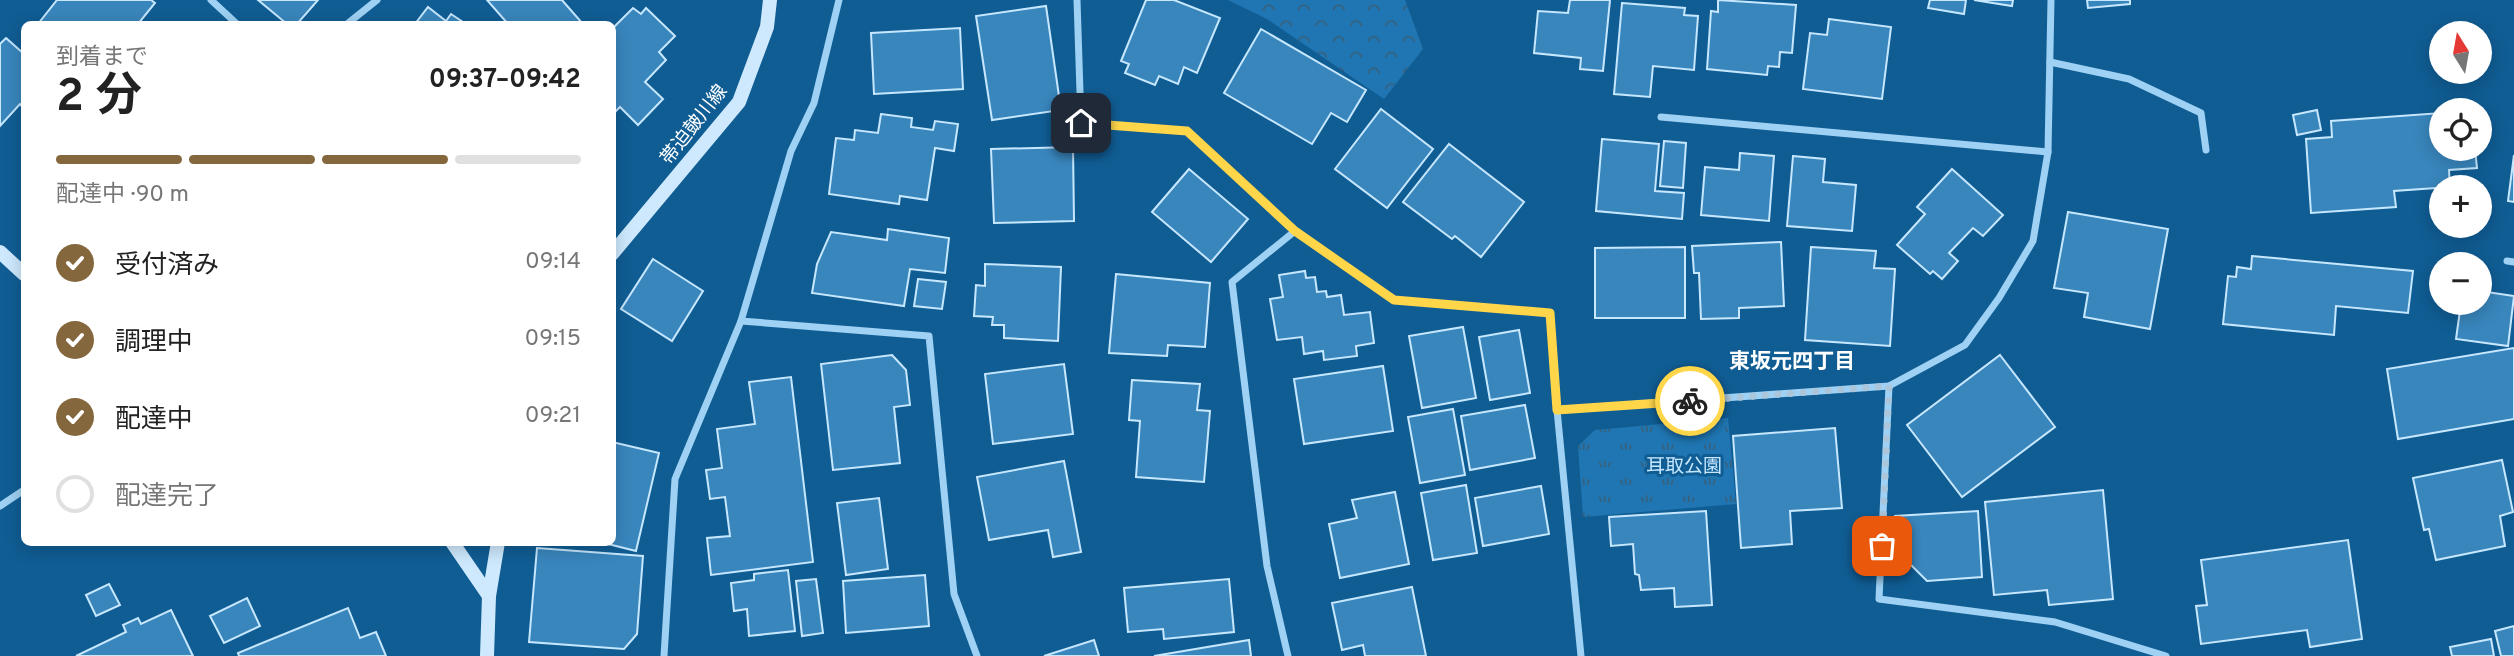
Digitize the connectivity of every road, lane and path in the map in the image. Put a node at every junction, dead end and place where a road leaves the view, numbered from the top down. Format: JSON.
{"nodes":[{"id":1,"x":211,"y":0,"type":"edge"},
{"id":2,"x":377,"y":0,"type":"edge"},
{"id":3,"x":771,"y":0,"type":"edge"},
{"id":4,"x":839,"y":0,"type":"edge"},
{"id":5,"x":1077,"y":0,"type":"edge"},
{"id":6,"x":2051,"y":0,"type":"edge"},
{"id":7,"x":234,"y":21,"type":"edge"},
{"id":8,"x":351,"y":21,"type":"edge"},
{"id":9,"x":2050,"y":62,"type":"junction"},
{"id":10,"x":1661,"y":117,"type":"dead end"},
{"id":11,"x":2206,"y":150,"type":"dead end"},
{"id":12,"x":2048,"y":152,"type":"junction"},
{"id":13,"x":1295,"y":231,"type":"junction"},
{"id":14,"x":616,"y":249,"type":"edge"},
{"id":15,"x":0,"y":252,"type":"edge"},
{"id":16,"x":21,"y":271,"type":"edge"},
{"id":17,"x":741,"y":321,"type":"junction"},
{"id":18,"x":1889,"y":386,"type":"junction"},
{"id":19,"x":1557,"y":410,"type":"junction"},
{"id":20,"x":21,"y":492,"type":"edge"},
{"id":21,"x":0,"y":506,"type":"edge"},
{"id":22,"x":455,"y":546,"type":"edge"},
{"id":23,"x":497,"y":546,"type":"edge"},
{"id":24,"x":489,"y":596,"type":"junction"},
{"id":25,"x":487,"y":656,"type":"edge"},
{"id":26,"x":664,"y":656,"type":"edge"},
{"id":27,"x":977,"y":656,"type":"edge"},
{"id":28,"x":1288,"y":656,"type":"edge"},
{"id":29,"x":1581,"y":656,"type":"edge"},
{"id":30,"x":2166,"y":656,"type":"edge"}],
"edges":[{"from":1,"to":7,"type":"street"},
{"from":2,"to":8,"type":"street"},
{"from":3,"to":14,"type":"street","name":"帯迫皷川線"},
{"from":4,"to":17,"type":"street"},
{"from":5,"to":13,"type":"street"},
{"from":6,"to":9,"type":"street"},
{"from":9,"to":11,"type":"street"},
{"from":9,"to":12,"type":"street"},
{"from":10,"to":12,"type":"street"},
{"from":12,"to":18,"type":"street"},
{"from":13,"to":19,"type":"street"},
{"from":13,"to":28,"type":"street"},
{"from":15,"to":16,"type":"street"},
{"from":17,"to":26,"type":"street"},
{"from":17,"to":27,"type":"street"},
{"from":18,"to":19,"type":"street"},
{"from":18,"to":30,"type":"street"},
{"from":19,"to":29,"type":"street"},
{"from":20,"to":21,"type":"street"},
{"from":22,"to":24,"type":"street"},
{"from":23,"to":24,"type":"street"},
{"from":24,"to":25,"type":"street"}]}
